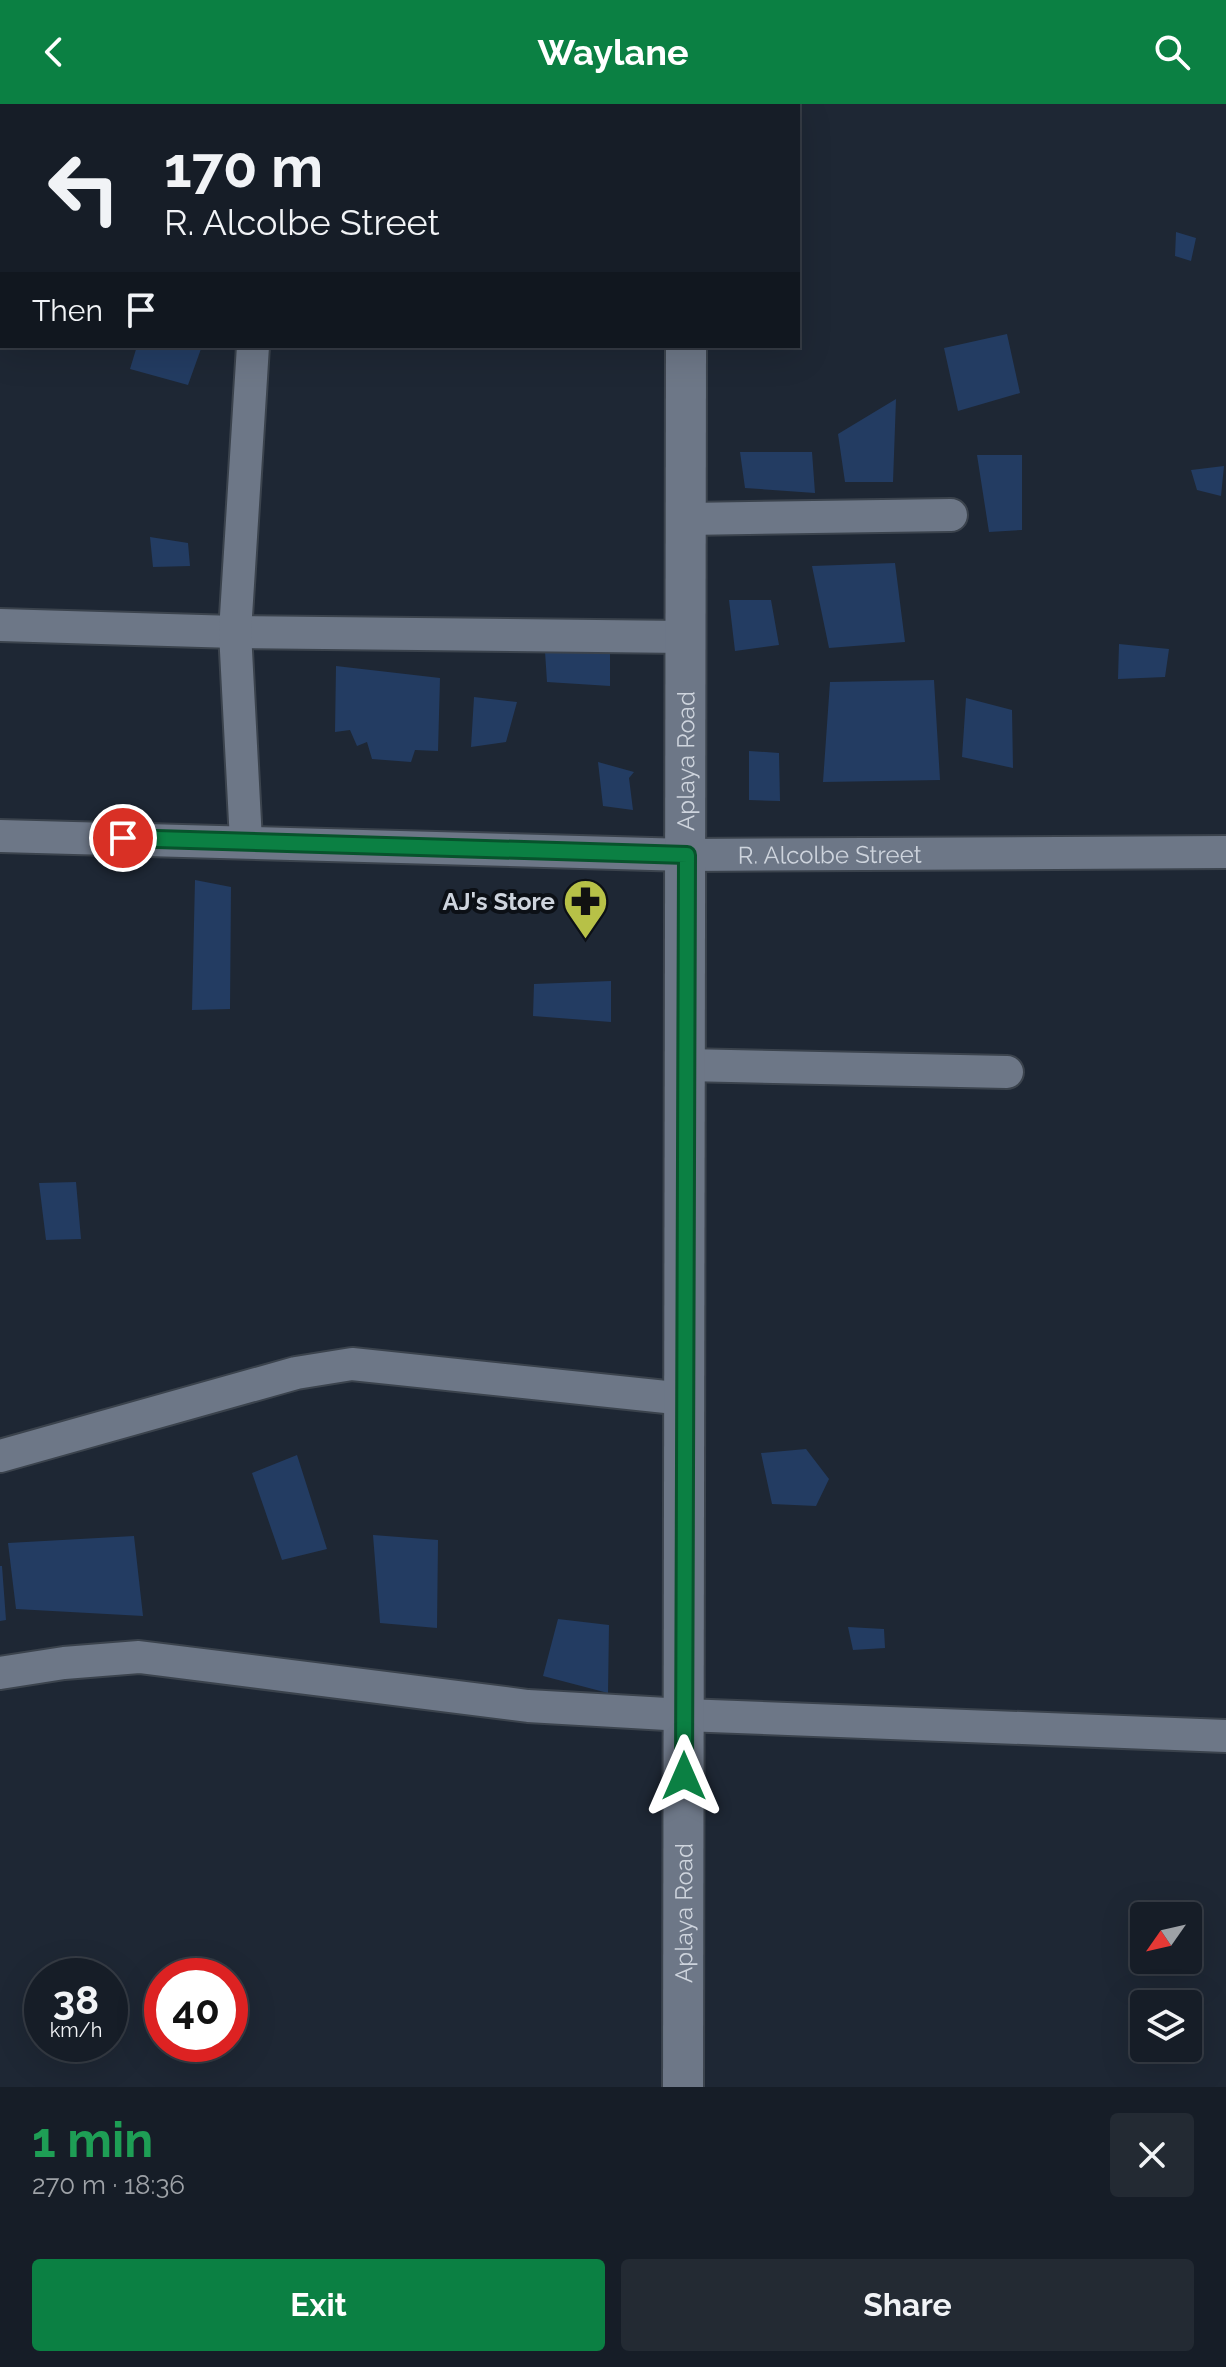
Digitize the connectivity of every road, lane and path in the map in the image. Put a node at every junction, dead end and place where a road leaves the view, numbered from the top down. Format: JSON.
{"nodes":[{"id":1,"x":253,"y":348,"type":"edge"},
{"id":2,"x":686,"y":348,"type":"edge"},
{"id":3,"x":951,"y":515,"type":"dead end"},
{"id":4,"x":687,"y":519,"type":"junction"},
{"id":5,"x":0,"y":625,"type":"edge"},
{"id":6,"x":235,"y":632,"type":"junction"},
{"id":7,"x":686,"y":637,"type":"junction"},
{"id":8,"x":0,"y":836,"type":"edge"},
{"id":9,"x":246,"y":841,"type":"junction"},
{"id":10,"x":1226,"y":852,"type":"edge"},
{"id":11,"x":687,"y":855,"type":"junction"},
{"id":12,"x":686,"y":1065,"type":"junction"},
{"id":13,"x":1007,"y":1072,"type":"dead end"},
{"id":14,"x":685,"y":1399,"type":"junction"},
{"id":15,"x":0,"y":1456,"type":"edge"},
{"id":16,"x":0,"y":1673,"type":"edge"},
{"id":17,"x":684,"y":1715,"type":"junction"},
{"id":18,"x":1226,"y":1736,"type":"edge"},
{"id":19,"x":683,"y":2087,"type":"edge"}],
"edges":[{"from":1,"to":6,"type":"street"},
{"from":2,"to":4,"type":"street","name":"Aplaya Road"},
{"from":3,"to":4,"type":"street"},
{"from":4,"to":7,"type":"street","name":"Aplaya Road"},
{"from":5,"to":6,"type":"street"},
{"from":6,"to":7,"type":"street"},
{"from":6,"to":9,"type":"street"},
{"from":7,"to":11,"type":"street","name":"Aplaya Road"},
{"from":8,"to":9,"type":"street","name":"R. Alcolbe Street"},
{"from":9,"to":11,"type":"street","name":"R. Alcolbe Street"},
{"from":10,"to":11,"type":"street","name":"R. Alcolbe Street"},
{"from":11,"to":12,"type":"street","name":"Aplaya Road"},
{"from":12,"to":13,"type":"street"},
{"from":12,"to":14,"type":"street","name":"Aplaya Road"},
{"from":14,"to":15,"type":"street"},
{"from":14,"to":17,"type":"street","name":"Aplaya Road"},
{"from":16,"to":17,"type":"street"},
{"from":17,"to":18,"type":"street"},
{"from":17,"to":19,"type":"street","name":"Aplaya Road"}]}
